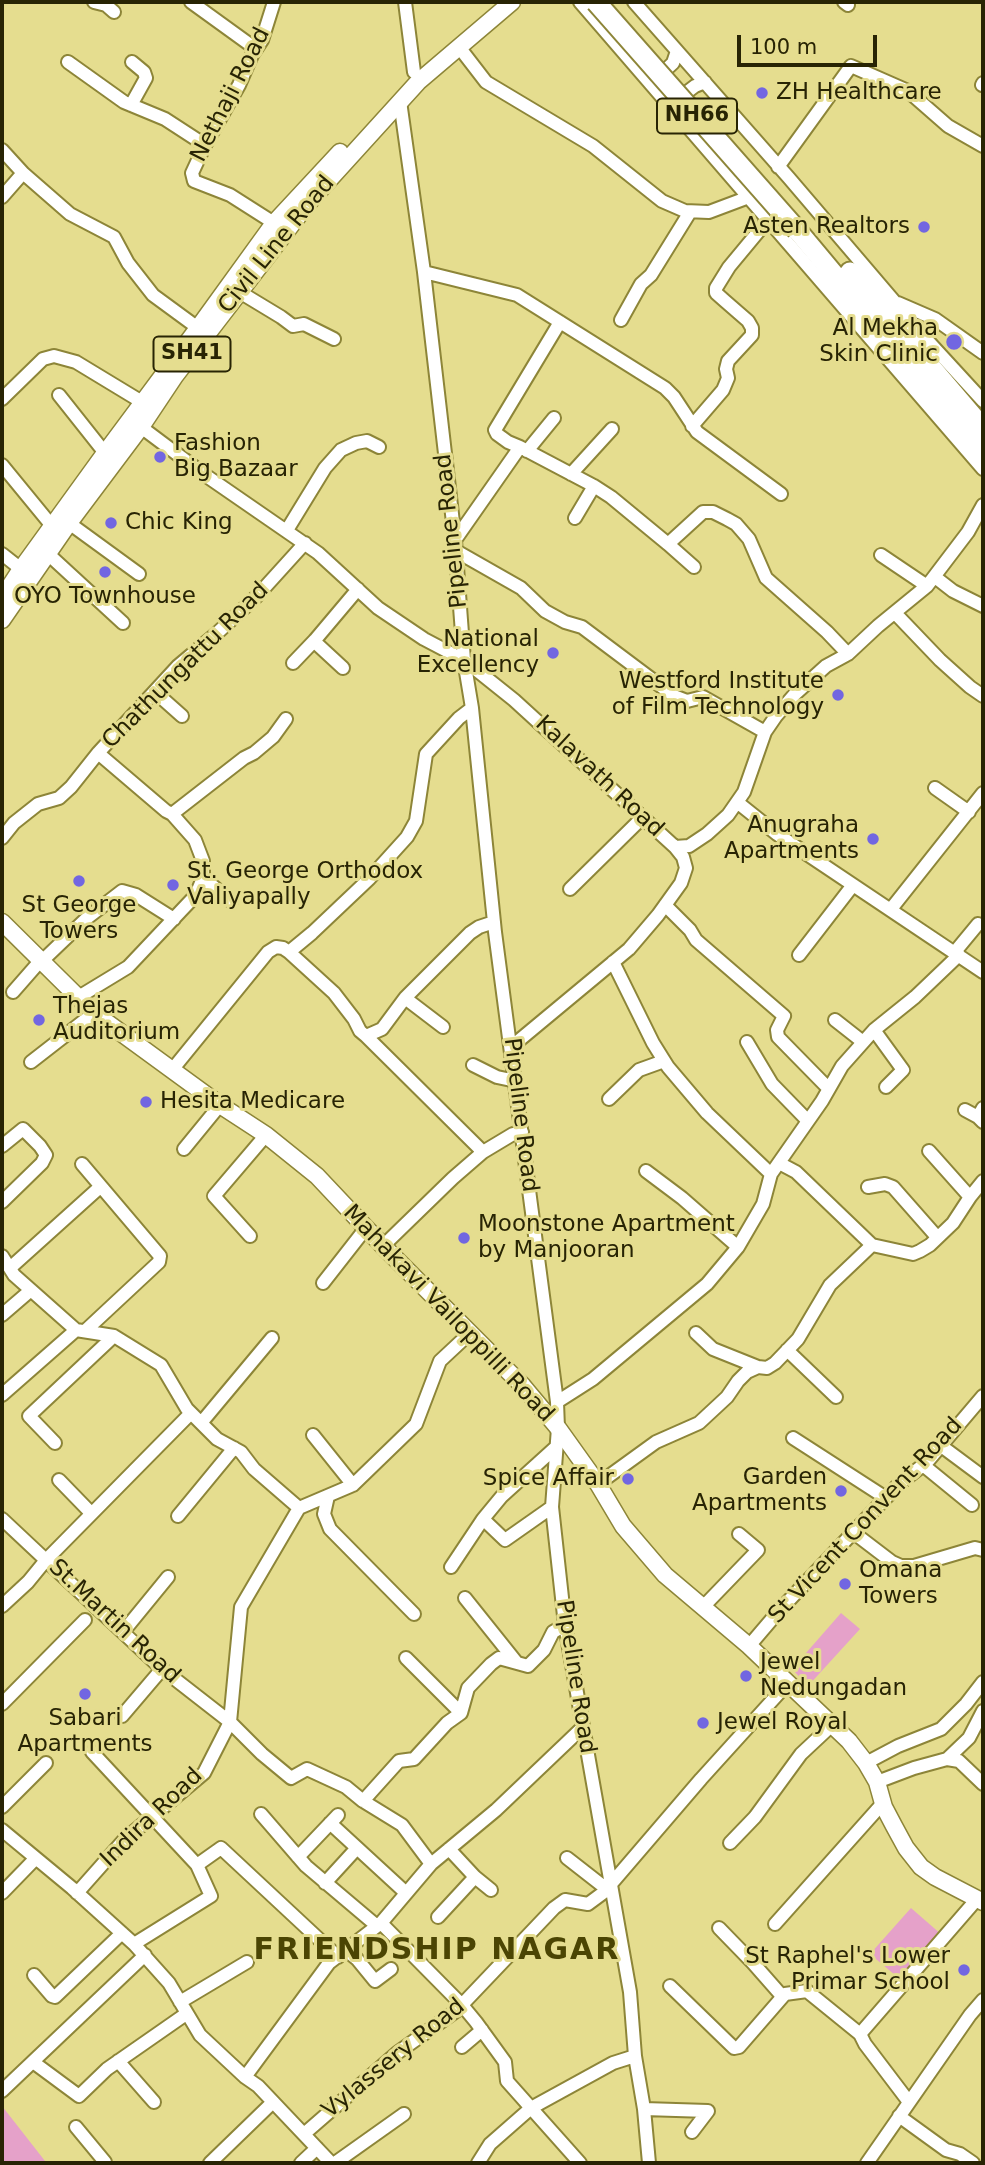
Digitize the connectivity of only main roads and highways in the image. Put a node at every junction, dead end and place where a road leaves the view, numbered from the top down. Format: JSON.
{"nodes":[{"id":1,"x":499,"y":2,"type":"edge"},
{"id":2,"x":513,"y":2,"type":"edge"},
{"id":3,"x":597,"y":2,"type":"edge"},
{"id":4,"x":613,"y":2,"type":"edge"},
{"id":5,"x":921,"y":365,"type":"junction"},
{"id":6,"x":983,"y":428,"type":"edge"},
{"id":7,"x":983,"y":453,"type":"edge"},
{"id":8,"x":84,"y":493,"type":"junction"},
{"id":9,"x":2,"y":598,"type":"edge"},
{"id":10,"x":2,"y":620,"type":"edge"},
{"id":11,"x":2,"y":922,"type":"edge"},
{"id":12,"x":980,"y":1900,"type":"edge"}],
"edges":[{"from":1,"to":8,"type":"main road","name":"Civil Line Road","number":"SH41"},
{"from":2,"to":8,"type":"main road","name":"Civil Line Road","number":"SH41"},
{"from":3,"to":5,"type":"highway","number":"NH66","bridge":true},
{"from":4,"to":5,"type":"highway","number":"NH66"},
{"from":5,"to":6,"type":"highway","number":"NH66"},
{"from":5,"to":7,"type":"highway","number":"NH66"},
{"from":8,"to":9,"type":"main road","name":"Civil Line Road","number":"SH41"},
{"from":8,"to":10,"type":"main road","name":"Civil Line Road","number":"SH41"},
{"from":11,"to":12,"type":"main road","name":"Mahakavi Vailoppilli Road"}]}
